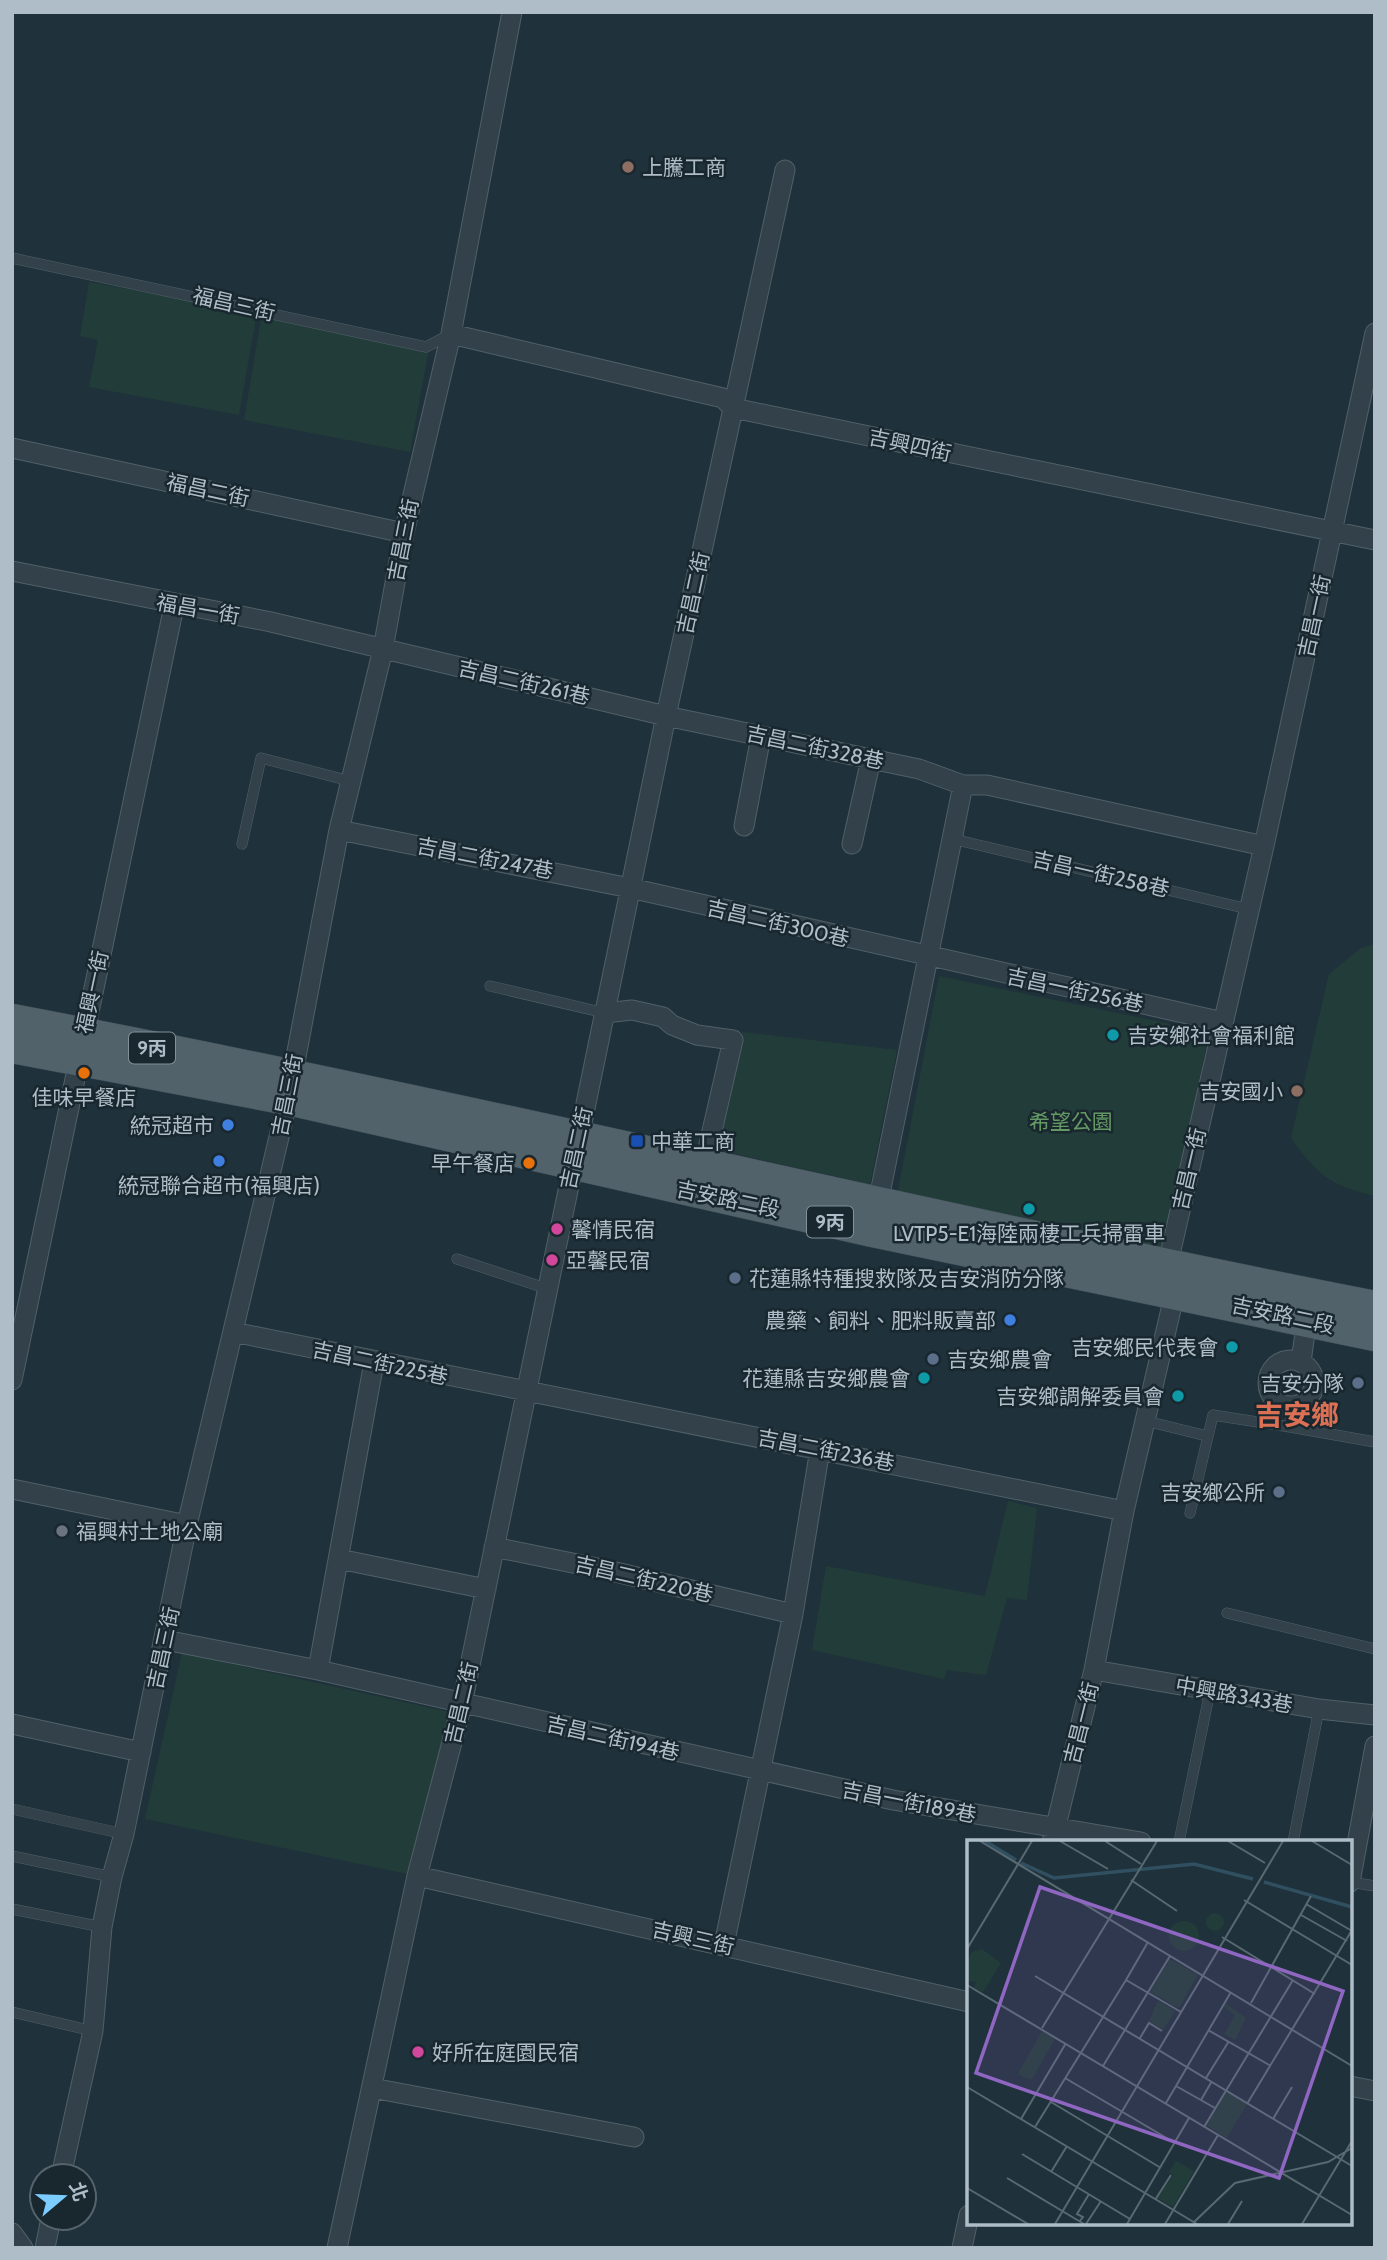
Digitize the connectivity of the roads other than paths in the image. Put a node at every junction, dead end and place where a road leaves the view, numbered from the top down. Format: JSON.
{"nodes":[{"id":1,"x":512,"y":12,"type":"edge"},
{"id":2,"x":785,"y":170,"type":"dead end"},
{"id":3,"x":12,"y":258,"type":"edge"},
{"id":4,"x":1375,"y":332,"type":"edge"},
{"id":5,"x":452,"y":334,"type":"junction"},
{"id":6,"x":733,"y":408,"type":"junction"},
{"id":7,"x":12,"y":448,"type":"edge"},
{"id":8,"x":1332,"y":532,"type":"junction"},
{"id":9,"x":404,"y":533,"type":"junction"},
{"id":10,"x":1375,"y":540,"type":"edge"},
{"id":11,"x":12,"y":571,"type":"edge"},
{"id":12,"x":174,"y":606,"type":"junction"},
{"id":13,"x":383,"y":649,"type":"junction"},
{"id":14,"x":666,"y":716,"type":"junction"},
{"id":15,"x":761,"y":736,"type":"junction"},
{"id":16,"x":871,"y":758,"type":"junction"},
{"id":17,"x":351,"y":781,"type":"junction"},
{"id":18,"x":963,"y":785,"type":"junction"},
{"id":19,"x":744,"y":826,"type":"dead end"},
{"id":20,"x":339,"y":830,"type":"junction"},
{"id":21,"x":953,"y":839,"type":"junction"},
{"id":22,"x":852,"y":844,"type":"dead end"},
{"id":23,"x":242,"y":845,"type":"dead end"},
{"id":24,"x":1264,"y":846,"type":"junction"},
{"id":25,"x":630,"y":888,"type":"junction"},
{"id":26,"x":1248,"y":909,"type":"junction"},
{"id":27,"x":926,"y":957,"type":"junction"},
{"id":28,"x":490,"y":986,"type":"dead end"},
{"id":29,"x":605,"y":1013,"type":"junction"},
{"id":30,"x":12,"y":1020,"type":"edge"},
{"id":31,"x":1223,"y":1022,"type":"junction"},
{"id":32,"x":12,"y":1046,"type":"edge"},
{"id":33,"x":81,"y":1046,"type":"junction"},
{"id":34,"x":290,"y":1088,"type":"junction"},
{"id":35,"x":709,"y":1144,"type":"dead end"},
{"id":36,"x":575,"y":1150,"type":"junction"},
{"id":37,"x":875,"y":1218,"type":"junction"},
{"id":38,"x":457,"y":1259,"type":"dead end"},
{"id":39,"x":1171,"y":1278,"type":"junction"},
{"id":40,"x":548,"y":1289,"type":"junction"},
{"id":41,"x":1308,"y":1307,"type":"junction"},
{"id":42,"x":1375,"y":1307,"type":"edge"},
{"id":43,"x":233,"y":1332,"type":"junction"},
{"id":44,"x":1375,"y":1335,"type":"edge"},
{"id":45,"x":374,"y":1362,"type":"junction"},
{"id":46,"x":1301,"y":1362,"type":"junction"},
{"id":47,"x":12,"y":1380,"type":"edge"},
{"id":48,"x":526,"y":1393,"type":"junction"},
{"id":49,"x":1292,"y":1405,"type":"junction"},
{"id":50,"x":1146,"y":1421,"type":"junction"},
{"id":51,"x":1290,"y":1427,"type":"junction"},
{"id":52,"x":1207,"y":1436,"type":"junction"},
{"id":53,"x":1375,"y":1442,"type":"edge"},
{"id":54,"x":820,"y":1449,"type":"junction"},
{"id":55,"x":12,"y":1489,"type":"edge"},
{"id":56,"x":1124,"y":1511,"type":"junction"},
{"id":57,"x":1190,"y":1513,"type":"dead end"},
{"id":58,"x":187,"y":1525,"type":"junction"},
{"id":59,"x":494,"y":1547,"type":"junction"},
{"id":60,"x":339,"y":1559,"type":"junction"},
{"id":61,"x":486,"y":1589,"type":"junction"},
{"id":62,"x":1227,"y":1613,"type":"dead end"},
{"id":63,"x":793,"y":1614,"type":"junction"},
{"id":64,"x":165,"y":1640,"type":"junction"},
{"id":65,"x":1375,"y":1649,"type":"edge"},
{"id":66,"x":318,"y":1670,"type":"junction"},
{"id":67,"x":1094,"y":1670,"type":"junction"},
{"id":68,"x":1210,"y":1691,"type":"junction"},
{"id":69,"x":463,"y":1704,"type":"junction"},
{"id":70,"x":1319,"y":1709,"type":"junction"},
{"id":71,"x":1375,"y":1716,"type":"edge"},
{"id":72,"x":12,"y":1724,"type":"edge"},
{"id":73,"x":1375,"y":1746,"type":"edge"},
{"id":74,"x":141,"y":1752,"type":"junction"},
{"id":75,"x":763,"y":1772,"type":"junction"},
{"id":76,"x":12,"y":1809,"type":"edge"},
{"id":77,"x":1368,"y":1821,"type":"edge"},
{"id":78,"x":124,"y":1834,"type":"junction"},
{"id":79,"x":1054,"y":1835,"type":"edge"},
{"id":80,"x":1116,"y":1840,"type":"edge"},
{"id":81,"x":1179,"y":1840,"type":"edge"},
{"id":82,"x":1293,"y":1840,"type":"edge"},
{"id":83,"x":12,"y":1856,"type":"edge"},
{"id":84,"x":1352,"y":1875,"type":"edge"},
{"id":85,"x":417,"y":1876,"type":"junction"},
{"id":86,"x":112,"y":1877,"type":"junction"},
{"id":87,"x":1352,"y":1882,"type":"edge"},
{"id":88,"x":1375,"y":1886,"type":"edge"},
{"id":89,"x":12,"y":1909,"type":"edge"},
{"id":90,"x":102,"y":1927,"type":"junction"},
{"id":91,"x":724,"y":1945,"type":"junction"},
{"id":92,"x":967,"y":2002,"type":"edge"},
{"id":93,"x":12,"y":2012,"type":"edge"},
{"id":94,"x":93,"y":2031,"type":"junction"},
{"id":95,"x":1352,"y":2086,"type":"edge"},
{"id":96,"x":372,"y":2088,"type":"junction"},
{"id":97,"x":1375,"y":2091,"type":"edge"},
{"id":98,"x":634,"y":2137,"type":"dead end"},
{"id":99,"x":64,"y":2162,"type":"edge"},
{"id":100,"x":967,"y":2224,"type":"edge"},
{"id":101,"x":12,"y":2233,"type":"edge"},
{"id":102,"x":23,"y":2248,"type":"edge"},
{"id":103,"x":337,"y":2248,"type":"edge"},
{"id":104,"x":962,"y":2248,"type":"edge"}],
"edges":[{"from":1,"to":5,"type":"street","name":"吉昌三街"},
{"from":2,"to":6,"type":"street","name":"吉昌二街"},
{"from":3,"to":5,"type":"lane","name":"福昌三街"},
{"from":4,"to":8,"type":"street","name":"吉昌一街"},
{"from":5,"to":6,"type":"street","name":"吉興四街"},
{"from":5,"to":9,"type":"street","name":"吉昌三街"},
{"from":6,"to":8,"type":"street","name":"吉興四街"},
{"from":6,"to":14,"type":"street","name":"吉昌二街"},
{"from":7,"to":9,"type":"street","name":"福昌二街"},
{"from":8,"to":10,"type":"street","name":"吉興四街"},
{"from":8,"to":24,"type":"street","name":"吉昌一街"},
{"from":9,"to":13,"type":"street","name":"吉昌三街"},
{"from":11,"to":12,"type":"street","name":"福昌一街"},
{"from":12,"to":13,"type":"street","name":"福昌一街"},
{"from":12,"to":33,"type":"street","name":"福興一街"},
{"from":13,"to":14,"type":"street","name":"吉昌二街261巷"},
{"from":13,"to":17,"type":"street","name":"吉昌三街"},
{"from":14,"to":15,"type":"street","name":"吉昌二街328巷"},
{"from":14,"to":25,"type":"street","name":"吉昌二街"},
{"from":15,"to":16,"type":"street","name":"吉昌二街328巷"},
{"from":15,"to":19,"type":"street"},
{"from":16,"to":18,"type":"street","name":"吉昌二街328巷"},
{"from":16,"to":22,"type":"street"},
{"from":17,"to":20,"type":"street","name":"吉昌三街"},
{"from":17,"to":23,"type":"lane"},
{"from":18,"to":21,"type":"street"},
{"from":18,"to":24,"type":"street","name":"吉昌二街328巷"},
{"from":20,"to":25,"type":"street","name":"吉昌二街247巷"},
{"from":20,"to":34,"type":"street","name":"吉昌三街"},
{"from":21,"to":26,"type":"lane","name":"吉昌一街258巷"},
{"from":21,"to":27,"type":"street"},
{"from":24,"to":26,"type":"street","name":"吉昌一街"},
{"from":25,"to":27,"type":"street","name":"吉昌二街300巷"},
{"from":25,"to":29,"type":"street","name":"吉昌二街"},
{"from":26,"to":31,"type":"street","name":"吉昌一街"},
{"from":27,"to":31,"type":"street","name":"吉昌一街256巷"},
{"from":27,"to":37,"type":"street"},
{"from":28,"to":29,"type":"lane"},
{"from":29,"to":35,"type":"street"},
{"from":29,"to":36,"type":"street","name":"吉昌二街"},
{"from":30,"to":33,"type":"main road","number":"9丙"},
{"from":31,"to":39,"type":"street","name":"吉昌一街"},
{"from":32,"to":33,"type":"main road","number":"9丙"},
{"from":33,"to":34,"type":"main road","number":"9丙"},
{"from":33,"to":47,"type":"street","name":"福興一街"},
{"from":34,"to":36,"type":"main road","name":"吉安路二段","number":"9丙"},
{"from":34,"to":43,"type":"street","name":"吉昌三街"},
{"from":36,"to":37,"type":"main road","name":"吉安路二段","number":"9丙"},
{"from":36,"to":40,"type":"street","name":"吉昌二街"},
{"from":37,"to":39,"type":"main road","name":"吉安路二段","number":"9丙"},
{"from":38,"to":40,"type":"lane"},
{"from":39,"to":41,"type":"main road","name":"吉安路二段","number":"9丙"},
{"from":39,"to":50,"type":"street","name":"吉昌一街"},
{"from":40,"to":48,"type":"street","name":"吉昌二街"},
{"from":41,"to":42,"type":"main road","name":"吉安路二段","number":"9丙"},
{"from":41,"to":44,"type":"main road","name":"吉安路二段","number":"9丙"},
{"from":41,"to":46,"type":"street"},
{"from":43,"to":45,"type":"street","name":"吉昌二街225巷"},
{"from":43,"to":58,"type":"street","name":"吉昌三街"},
{"from":45,"to":48,"type":"street","name":"吉昌二街225巷"},
{"from":45,"to":60,"type":"street"},
{"from":46,"to":49,"type":"street"},
{"from":46,"to":49,"type":"street"},
{"from":48,"to":54,"type":"street","name":"吉昌二街236巷"},
{"from":48,"to":59,"type":"street","name":"吉昌二街"},
{"from":49,"to":51,"type":"lane"},
{"from":50,"to":52,"type":"lane"},
{"from":50,"to":56,"type":"street","name":"吉昌一街"},
{"from":51,"to":52,"type":"lane"},
{"from":51,"to":53,"type":"lane"},
{"from":52,"to":57,"type":"lane"},
{"from":54,"to":56,"type":"street","name":"吉昌二街236巷"},
{"from":54,"to":63,"type":"street"},
{"from":55,"to":58,"type":"street"},
{"from":56,"to":67,"type":"street","name":"吉昌一街"},
{"from":58,"to":64,"type":"street","name":"吉昌三街"},
{"from":59,"to":61,"type":"street","name":"吉昌二街"},
{"from":59,"to":63,"type":"street","name":"吉昌二街220巷"},
{"from":60,"to":61,"type":"street"},
{"from":60,"to":66,"type":"street"},
{"from":61,"to":69,"type":"street","name":"吉昌二街"},
{"from":62,"to":65,"type":"lane"},
{"from":63,"to":75,"type":"street"},
{"from":64,"to":66,"type":"street","name":"吉昌二街194巷"},
{"from":64,"to":74,"type":"street","name":"吉昌三街"},
{"from":66,"to":69,"type":"street","name":"吉昌二街194巷"},
{"from":67,"to":68,"type":"street","name":"中興路343巷"},
{"from":67,"to":79,"type":"street","name":"吉昌一街"},
{"from":68,"to":70,"type":"street","name":"中興路343巷"},
{"from":68,"to":81,"type":"lane"},
{"from":69,"to":75,"type":"street","name":"吉昌二街194巷"},
{"from":69,"to":85,"type":"street","name":"吉昌二街"},
{"from":70,"to":71,"type":"street","name":"中興路343巷"},
{"from":70,"to":82,"type":"lane"},
{"from":72,"to":74,"type":"street"},
{"from":73,"to":77,"type":"street"},
{"from":74,"to":78,"type":"street","name":"吉昌三街"},
{"from":75,"to":79,"type":"street","name":"吉昌一街189巷"},
{"from":75,"to":91,"type":"street"},
{"from":76,"to":78,"type":"lane"},
{"from":77,"to":84,"type":"street"},
{"from":78,"to":86,"type":"street","name":"吉昌三街"},
{"from":79,"to":80,"type":"street","name":"吉昌一街189巷"},
{"from":83,"to":86,"type":"lane"},
{"from":85,"to":91,"type":"street","name":"吉興三街"},
{"from":85,"to":96,"type":"street","name":"吉昌二街"},
{"from":86,"to":90,"type":"street","name":"吉昌三街"},
{"from":87,"to":88,"type":"lane"},
{"from":89,"to":90,"type":"lane"},
{"from":90,"to":94,"type":"street","name":"吉昌三街"},
{"from":91,"to":92,"type":"street","name":"吉興三街"},
{"from":93,"to":94,"type":"lane"},
{"from":94,"to":99,"type":"street","name":"吉昌三街"},
{"from":95,"to":97,"type":"street"},
{"from":96,"to":98,"type":"street"},
{"from":96,"to":103,"type":"street","name":"吉昌二街"},
{"from":100,"to":104,"type":"street"},
{"from":101,"to":102,"type":"street"}]}
